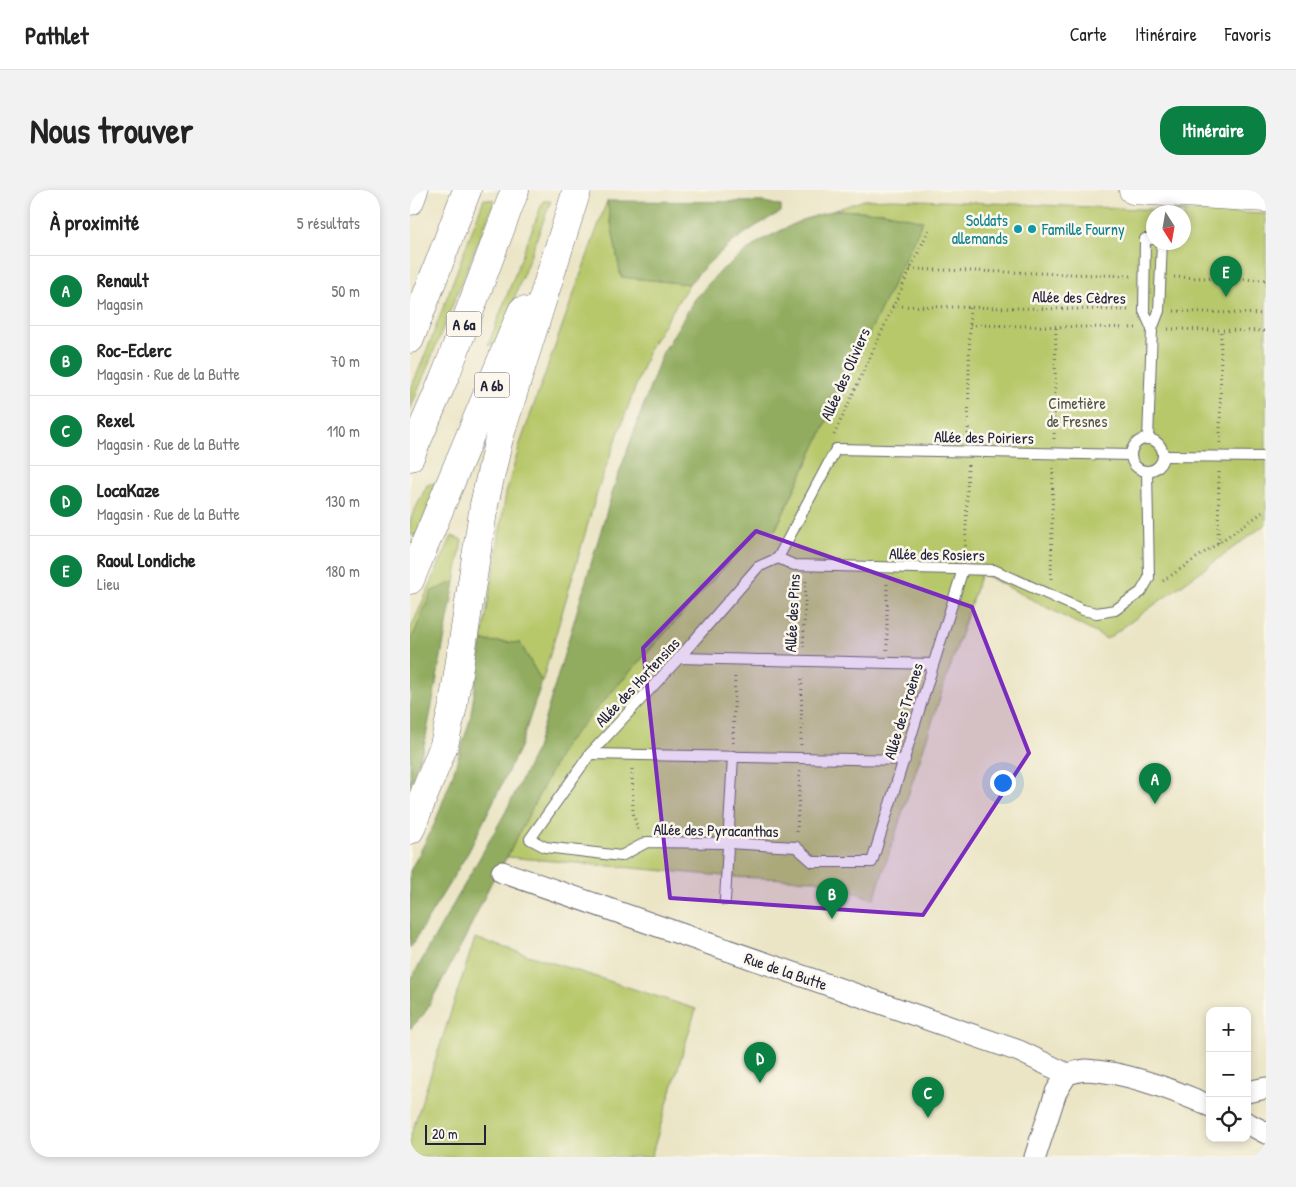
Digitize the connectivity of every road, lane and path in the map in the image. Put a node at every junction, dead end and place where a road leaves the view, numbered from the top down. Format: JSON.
{"nodes":[{"id":1,"x":414,"y":190,"type":"edge"},
{"id":2,"x":467,"y":190,"type":"edge"},
{"id":3,"x":515,"y":190,"type":"edge"},
{"id":4,"x":571,"y":190,"type":"edge"},
{"id":5,"x":577,"y":190,"type":"edge"},
{"id":6,"x":1134,"y":190,"type":"edge"},
{"id":7,"x":1266,"y":198,"type":"edge"},
{"id":8,"x":410,"y":200,"type":"edge"},
{"id":9,"x":929,"y":229,"type":"dead end"},
{"id":10,"x":1146,"y":239,"type":"edge"},
{"id":11,"x":1162,"y":250,"type":"edge"},
{"id":12,"x":910,"y":269,"type":"junction"},
{"id":13,"x":1145,"y":276,"type":"junction"},
{"id":14,"x":1161,"y":276,"type":"junction"},
{"id":15,"x":1266,"y":280,"type":"edge"},
{"id":16,"x":892,"y":306,"type":"junction"},
{"id":17,"x":1144,"y":311,"type":"junction"},
{"id":18,"x":1159,"y":311,"type":"junction"},
{"id":19,"x":1266,"y":314,"type":"edge"},
{"id":20,"x":970,"y":325,"type":"dead end"},
{"id":21,"x":1152,"y":328,"type":"junction"},
{"id":22,"x":1221,"y":330,"type":"junction"},
{"id":23,"x":1266,"y":331,"type":"edge"},
{"id":24,"x":410,"y":339,"type":"edge"},
{"id":25,"x":1148,"y":438,"type":"junction"},
{"id":26,"x":836,"y":449,"type":"junction"},
{"id":27,"x":1132,"y":455,"type":"junction"},
{"id":28,"x":1164,"y":456,"type":"junction"},
{"id":29,"x":1220,"y":456,"type":"junction"},
{"id":30,"x":410,"y":457,"type":"edge"},
{"id":31,"x":1266,"y":457,"type":"edge"},
{"id":32,"x":1147,"y":471,"type":"junction"},
{"id":33,"x":1266,"y":510,"type":"edge"},
{"id":34,"x":1218,"y":543,"type":"junction"},
{"id":35,"x":778,"y":558,"type":"junction"},
{"id":36,"x":807,"y":566,"type":"junction"},
{"id":37,"x":887,"y":568,"type":"junction"},
{"id":38,"x":963,"y":569,"type":"junction"},
{"id":39,"x":410,"y":580,"type":"edge"},
{"id":40,"x":1141,"y":592,"type":"junction"},
{"id":41,"x":680,"y":658,"type":"junction"},
{"id":42,"x":735,"y":660,"type":"junction"},
{"id":43,"x":802,"y":662,"type":"junction"},
{"id":44,"x":886,"y":663,"type":"junction"},
{"id":45,"x":933,"y":664,"type":"junction"},
{"id":46,"x":630,"y":753,"type":"junction"},
{"id":47,"x":590,"y":754,"type":"junction"},
{"id":48,"x":733,"y":756,"type":"junction"},
{"id":49,"x":801,"y":758,"type":"junction"},
{"id":50,"x":904,"y":760,"type":"junction"},
{"id":51,"x":410,"y":830,"type":"edge"},
{"id":52,"x":530,"y":839,"type":"joint"},
{"id":53,"x":647,"y":842,"type":"junction"},
{"id":54,"x":728,"y":843,"type":"junction"},
{"id":55,"x":796,"y":847,"type":"junction"},
{"id":56,"x":872,"y":862,"type":"joint"},
{"id":57,"x":502,"y":872,"type":"dead end"},
{"id":58,"x":725,"y":900,"type":"dead end"},
{"id":59,"x":1067,"y":1074,"type":"junction"},
{"id":60,"x":1266,"y":1088,"type":"edge"},
{"id":61,"x":1251,"y":1091,"type":"edge"},
{"id":62,"x":1184,"y":1095,"type":"junction"},
{"id":63,"x":1206,"y":1096,"type":"edge"},
{"id":64,"x":1206,"y":1104,"type":"edge"},
{"id":65,"x":1251,"y":1123,"type":"edge"},
{"id":66,"x":1251,"y":1124,"type":"edge"},
{"id":67,"x":1266,"y":1126,"type":"edge"},
{"id":68,"x":1266,"y":1133,"type":"edge"},
{"id":69,"x":1035,"y":1157,"type":"edge"}],
"edges":[{"from":1,"to":8,"type":"highway"},
{"from":2,"to":24,"type":"highway","number":"A 6a"},
{"from":3,"to":30,"type":"highway","number":"A 6a"},
{"from":4,"to":39,"type":"highway","number":"A 6b"},
{"from":5,"to":51,"type":"highway"},
{"from":6,"to":7,"type":"highway"},
{"from":9,"to":12,"type":"path","name":"Allée des Oliviers"},
{"from":10,"to":13,"type":"lane"},
{"from":11,"to":14,"type":"lane"},
{"from":12,"to":13,"type":"path"},
{"from":12,"to":16,"type":"path","name":"Allée des Oliviers"},
{"from":13,"to":17,"type":"lane"},
{"from":14,"to":15,"type":"path"},
{"from":14,"to":18,"type":"lane"},
{"from":16,"to":17,"type":"path","name":"Allée des Cèdres"},
{"from":16,"to":26,"type":"path","name":"Allée des Oliviers"},
{"from":17,"to":21,"type":"lane"},
{"from":18,"to":19,"type":"path"},
{"from":18,"to":21,"type":"lane"},
{"from":20,"to":21,"type":"path"},
{"from":21,"to":22,"type":"path"},
{"from":21,"to":25,"type":"lane"},
{"from":22,"to":23,"type":"path"},
{"from":22,"to":29,"type":"path"},
{"from":25,"to":27,"type":"lane"},
{"from":25,"to":28,"type":"lane"},
{"from":26,"to":27,"type":"lane","name":"Allée des Poiriers"},
{"from":26,"to":35,"type":"lane"},
{"from":27,"to":32,"type":"lane"},
{"from":28,"to":29,"type":"lane"},
{"from":28,"to":32,"type":"lane"},
{"from":29,"to":31,"type":"lane"},
{"from":29,"to":34,"type":"path"},
{"from":32,"to":40,"type":"lane"},
{"from":33,"to":34,"type":"path"},
{"from":34,"to":40,"type":"path"},
{"from":35,"to":36,"type":"lane","name":"Allée des Rosiers"},
{"from":35,"to":41,"type":"lane","name":"Allée des Hortensias"},
{"from":36,"to":37,"type":"lane","name":"Allée des Rosiers"},
{"from":36,"to":43,"type":"path","name":"Allée des Pins"},
{"from":37,"to":38,"type":"lane","name":"Allée des Rosiers"},
{"from":37,"to":44,"type":"path"},
{"from":38,"to":40,"type":"lane","name":"Allée des Rosiers"},
{"from":38,"to":45,"type":"lane","name":"Allée des Troènes"},
{"from":41,"to":42,"type":"lane"},
{"from":41,"to":47,"type":"lane","name":"Allée des Hortensias"},
{"from":42,"to":43,"type":"lane"},
{"from":42,"to":48,"type":"path"},
{"from":43,"to":44,"type":"lane"},
{"from":43,"to":49,"type":"path","name":"Allée des Pins"},
{"from":44,"to":45,"type":"lane"},
{"from":45,"to":50,"type":"lane","name":"Allée des Troènes"},
{"from":46,"to":47,"type":"lane"},
{"from":46,"to":48,"type":"lane"},
{"from":46,"to":53,"type":"path"},
{"from":47,"to":52,"type":"lane","name":"Allée des Hortensias"},
{"from":48,"to":49,"type":"lane"},
{"from":48,"to":54,"type":"lane"},
{"from":49,"to":50,"type":"lane"},
{"from":49,"to":55,"type":"path","name":"Allée des Pins"},
{"from":50,"to":56,"type":"lane","name":"Allée des Troènes"},
{"from":52,"to":53,"type":"lane","name":"Allée des Pyracanthas"},
{"from":53,"to":54,"type":"lane","name":"Allée des Pyracanthas"},
{"from":54,"to":55,"type":"lane","name":"Allée des Pyracanthas"},
{"from":54,"to":58,"type":"lane"},
{"from":55,"to":56,"type":"lane","name":"Allée des Pyracanthas"},
{"from":57,"to":59,"type":"street","name":"Rue de la Butte"},
{"from":59,"to":62,"type":"street"},
{"from":59,"to":69,"type":"street"},
{"from":60,"to":61,"type":"street"},
{"from":62,"to":63,"type":"street"},
{"from":62,"to":64,"type":"street"},
{"from":65,"to":67,"type":"street"},
{"from":66,"to":68,"type":"street"}]}
